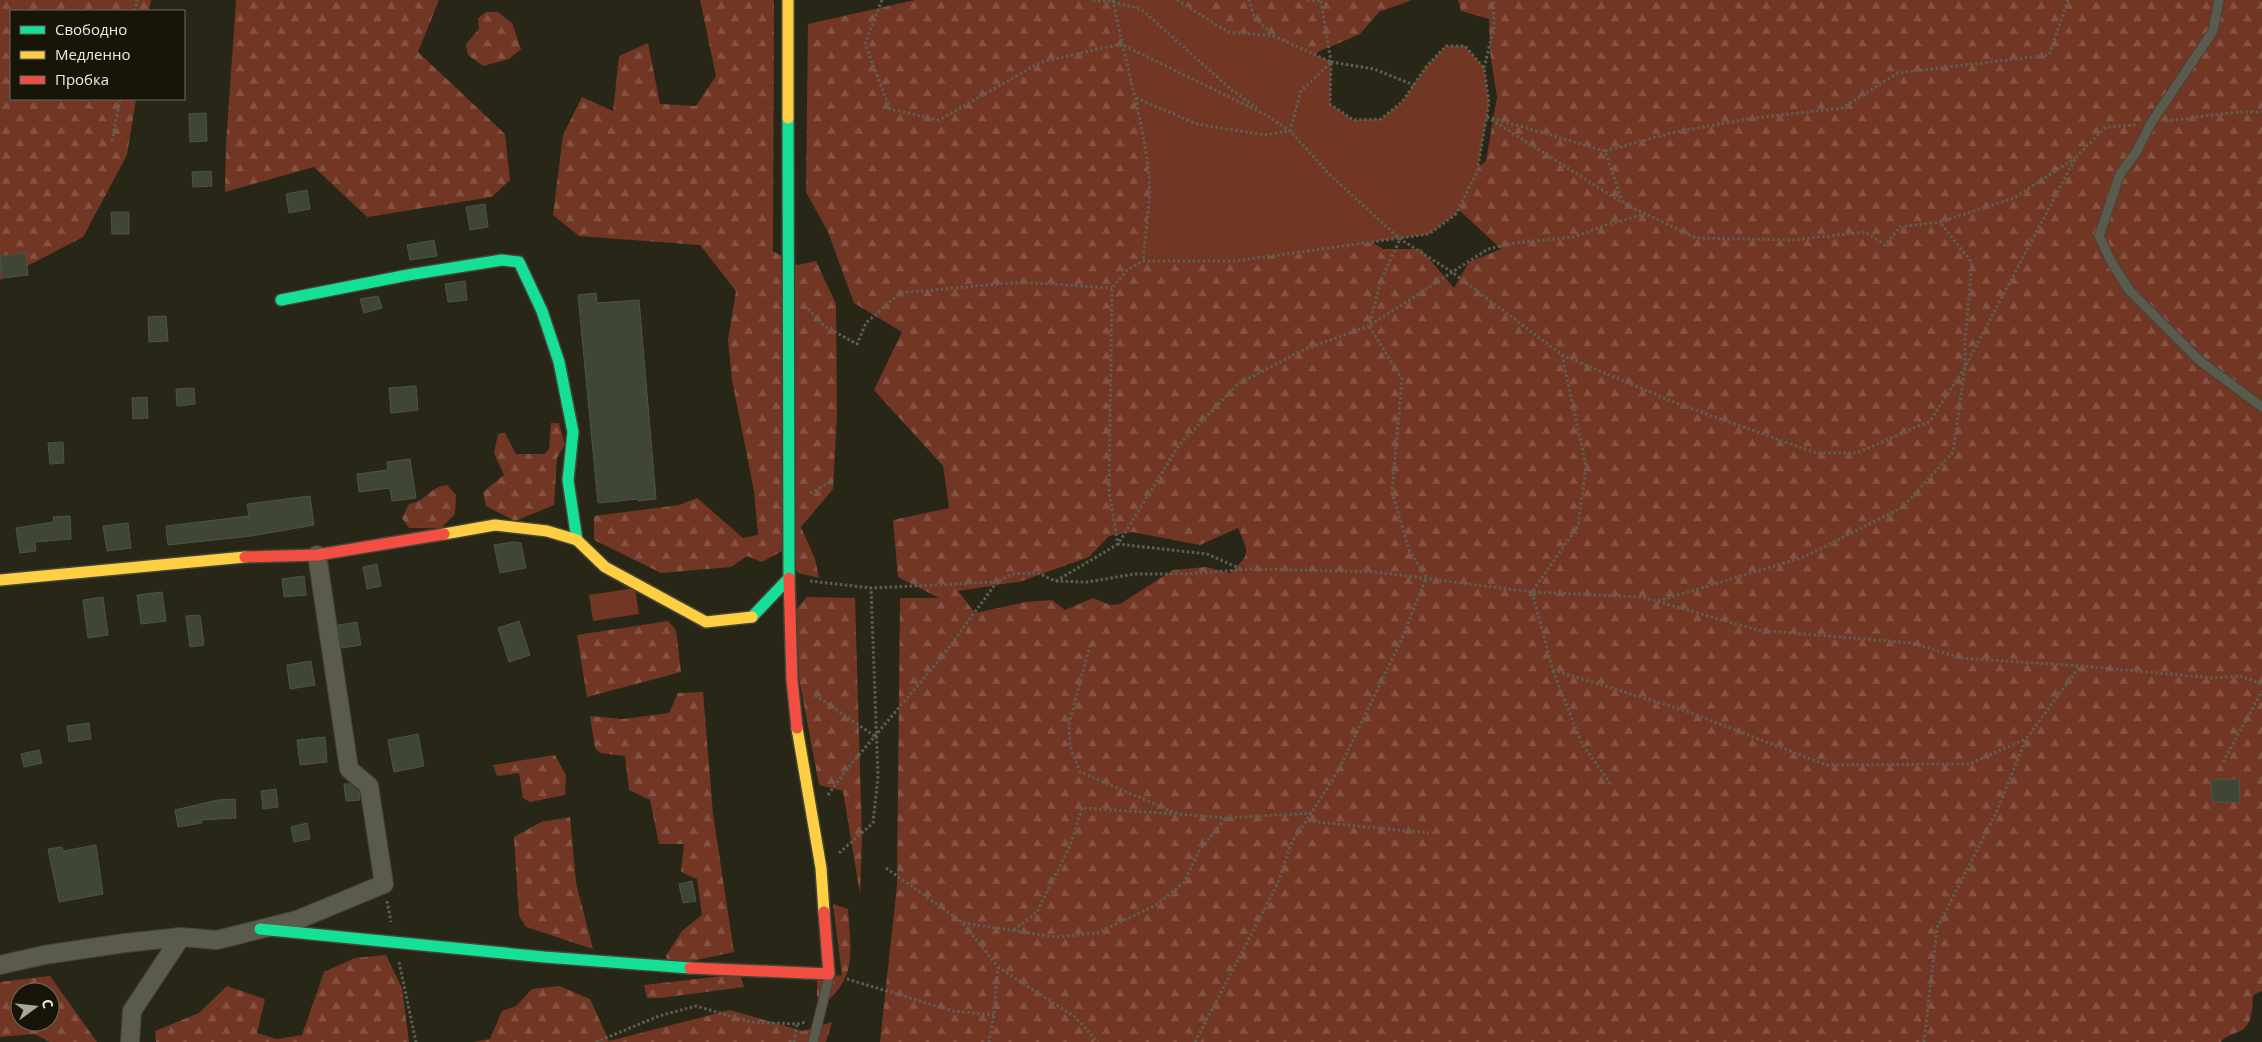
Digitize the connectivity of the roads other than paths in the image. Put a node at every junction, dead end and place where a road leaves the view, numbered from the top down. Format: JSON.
{"nodes":[{"id":1,"x":788,"y":0,"type":"edge"},
{"id":2,"x":2219,"y":0,"type":"edge"},
{"id":3,"x":281,"y":300,"type":"dead end"},
{"id":4,"x":2262,"y":407,"type":"edge"},
{"id":5,"x":577,"y":540,"type":"junction"},
{"id":6,"x":317,"y":555,"type":"junction"},
{"id":7,"x":789,"y":578,"type":"junction"},
{"id":8,"x":0,"y":580,"type":"edge"},
{"id":9,"x":260,"y":929,"type":"junction"},
{"id":10,"x":181,"y":937,"type":"junction"},
{"id":11,"x":0,"y":965,"type":"edge"},
{"id":12,"x":829,"y":974,"type":"junction"},
{"id":13,"x":130,"y":1042,"type":"edge"},
{"id":14,"x":813,"y":1042,"type":"edge"}],
"edges":[{"from":1,"to":7,"type":"street"},
{"from":2,"to":4,"type":"lane"},
{"from":3,"to":5,"type":"street"},
{"from":5,"to":6,"type":"street"},
{"from":5,"to":7,"type":"street"},
{"from":6,"to":8,"type":"street"},
{"from":6,"to":9,"type":"street"},
{"from":7,"to":12,"type":"street"},
{"from":9,"to":10,"type":"street"},
{"from":9,"to":12,"type":"street"},
{"from":10,"to":11,"type":"street"},
{"from":10,"to":13,"type":"street"},
{"from":12,"to":14,"type":"lane"}]}
